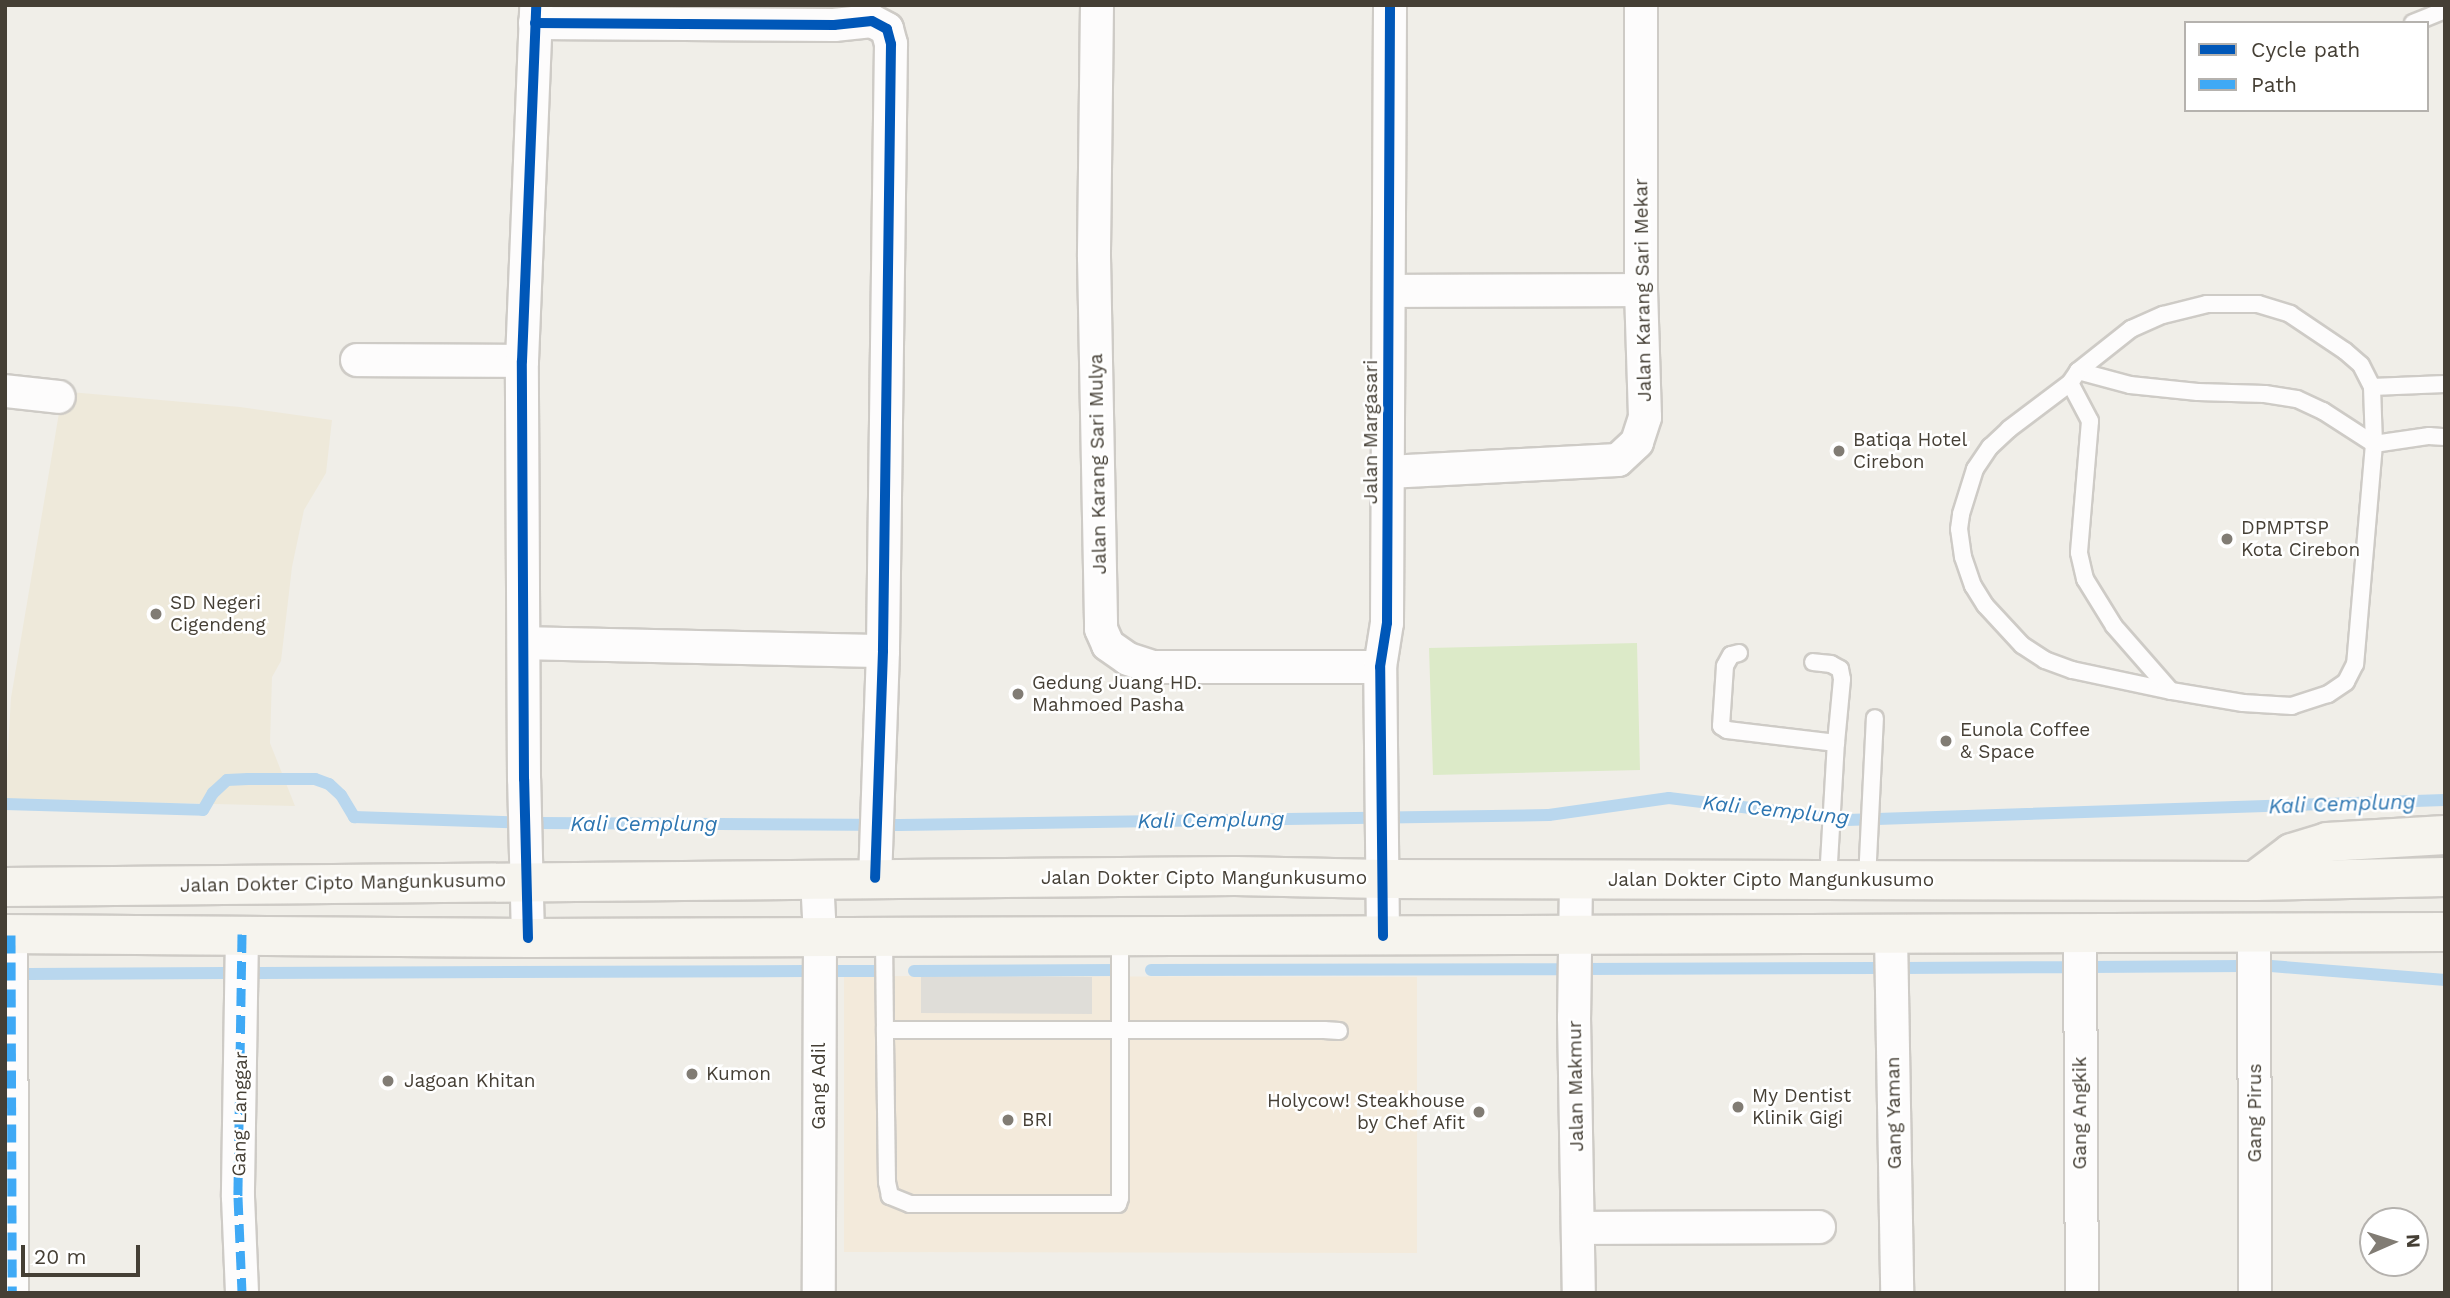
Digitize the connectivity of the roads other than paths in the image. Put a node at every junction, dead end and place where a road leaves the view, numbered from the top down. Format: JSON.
{"nodes":[{"id":1,"x":1097,"y":5,"type":"edge"},
{"id":2,"x":1390,"y":5,"type":"edge"},
{"id":3,"x":1641,"y":5,"type":"edge"},
{"id":4,"x":2445,"y":10,"type":"edge"},
{"id":5,"x":536,"y":14,"type":"edge"},
{"id":6,"x":834,"y":15,"type":"edge"},
{"id":7,"x":2418,"y":21,"type":"edge"},
{"id":8,"x":1390,"y":290,"type":"junction"},
{"id":9,"x":1641,"y":290,"type":"junction"},
{"id":10,"x":357,"y":360,"type":"dead end"},
{"id":11,"x":522,"y":361,"type":"junction"},
{"id":12,"x":2074,"y":377,"type":"junction"},
{"id":13,"x":2445,"y":384,"type":"edge"},
{"id":14,"x":2372,"y":387,"type":"junction"},
{"id":15,"x":5,"y":391,"type":"edge"},
{"id":16,"x":59,"y":397,"type":"dead end"},
{"id":17,"x":2445,"y":436,"type":"edge"},
{"id":18,"x":2374,"y":444,"type":"junction"},
{"id":19,"x":1388,"y":472,"type":"junction"},
{"id":20,"x":524,"y":643,"type":"junction"},
{"id":21,"x":883,"y":651,"type":"junction"},
{"id":22,"x":1739,"y":653,"type":"dead end"},
{"id":23,"x":1813,"y":662,"type":"dead end"},
{"id":24,"x":1380,"y":667,"type":"junction"},
{"id":25,"x":2171,"y":691,"type":"junction"},
{"id":26,"x":1875,"y":718,"type":"dead end"},
{"id":27,"x":1836,"y":743,"type":"junction"},
{"id":28,"x":2445,"y":835,"type":"edge"},
{"id":29,"x":875,"y":862,"type":"junction"},
{"id":30,"x":1829,"y":865,"type":"junction"},
{"id":31,"x":1868,"y":866,"type":"junction"},
{"id":32,"x":1382,"y":869,"type":"junction"},
{"id":33,"x":526,"y":873,"type":"junction"},
{"id":34,"x":2445,"y":877,"type":"edge"},
{"id":35,"x":817,"y":879,"type":"junction"},
{"id":36,"x":1576,"y":880,"type":"junction"},
{"id":37,"x":2255,"y":881,"type":"junction"},
{"id":38,"x":5,"y":887,"type":"edge"},
{"id":39,"x":2445,"y":932,"type":"edge"},
{"id":40,"x":2080,"y":933,"type":"junction"},
{"id":41,"x":2254,"y":933,"type":"junction"},
{"id":42,"x":8,"y":934,"type":"edge"},
{"id":43,"x":242,"y":934,"type":"junction"},
{"id":44,"x":1891,"y":934,"type":"junction"},
{"id":45,"x":1577,"y":935,"type":"junction"},
{"id":46,"x":1120,"y":936,"type":"junction"},
{"id":47,"x":1383,"y":936,"type":"junction"},
{"id":48,"x":820,"y":937,"type":"junction"},
{"id":49,"x":884,"y":937,"type":"junction"},
{"id":50,"x":528,"y":938,"type":"junction"},
{"id":51,"x":885,"y":1030,"type":"junction"},
{"id":52,"x":1120,"y":1030,"type":"junction"},
{"id":53,"x":1339,"y":1031,"type":"dead end"},
{"id":54,"x":1819,"y":1227,"type":"dead end"},
{"id":55,"x":1579,"y":1228,"type":"junction"},
{"id":56,"x":12,"y":1293,"type":"edge"},
{"id":57,"x":242,"y":1293,"type":"edge"},
{"id":58,"x":819,"y":1293,"type":"edge"},
{"id":59,"x":1579,"y":1293,"type":"edge"},
{"id":60,"x":1897,"y":1293,"type":"edge"},
{"id":61,"x":2082,"y":1293,"type":"edge"},
{"id":62,"x":2255,"y":1293,"type":"edge"}],
"edges":[{"from":1,"to":24,"type":"street","name":"Jalan Karang Sari Mulya"},
{"from":2,"to":8,"type":"street","name":"Jalan Margasari"},
{"from":3,"to":9,"type":"street","name":"Jalan Karang Sari Mekar"},
{"from":4,"to":7,"type":"lane"},
{"from":5,"to":6,"type":"street"},
{"from":5,"to":11,"type":"street"},
{"from":6,"to":21,"type":"street"},
{"from":8,"to":9,"type":"street"},
{"from":8,"to":19,"type":"street","name":"Jalan Margasari"},
{"from":9,"to":19,"type":"street","name":"Jalan Karang Sari Mekar"},
{"from":10,"to":11,"type":"street"},
{"from":11,"to":20,"type":"street"},
{"from":12,"to":14,"type":"lane"},
{"from":12,"to":18,"type":"lane"},
{"from":12,"to":25,"type":"lane"},
{"from":12,"to":25,"type":"lane"},
{"from":13,"to":14,"type":"lane"},
{"from":14,"to":18,"type":"lane"},
{"from":15,"to":16,"type":"street"},
{"from":17,"to":18,"type":"lane"},
{"from":18,"to":25,"type":"lane"},
{"from":19,"to":24,"type":"street","name":"Jalan Margasari"},
{"from":20,"to":21,"type":"street"},
{"from":20,"to":33,"type":"street"},
{"from":21,"to":29,"type":"street"},
{"from":22,"to":27,"type":"lane"},
{"from":23,"to":27,"type":"lane"},
{"from":24,"to":32,"type":"street","name":"Jalan Margasari"},
{"from":26,"to":31,"type":"lane"},
{"from":27,"to":30,"type":"lane"},
{"from":28,"to":37,"type":"main road"},
{"from":29,"to":32,"type":"main road","name":"Jalan Dokter Cipto Mangunkusumo"},
{"from":29,"to":35,"type":"main road","name":"Jalan Dokter Cipto Mangunkusumo"},
{"from":30,"to":31,"type":"main road","name":"Jalan Dokter Cipto Mangunkusumo"},
{"from":30,"to":36,"type":"main road","name":"Jalan Dokter Cipto Mangunkusumo"},
{"from":31,"to":37,"type":"main road","name":"Jalan Dokter Cipto Mangunkusumo"},
{"from":32,"to":36,"type":"main road","name":"Jalan Dokter Cipto Mangunkusumo"},
{"from":32,"to":47,"type":"street","name":"Jalan Margasari"},
{"from":33,"to":35,"type":"main road","name":"Jalan Dokter Cipto Mangunkusumo"},
{"from":33,"to":38,"type":"main road","name":"Jalan Dokter Cipto Mangunkusumo"},
{"from":33,"to":50,"type":"street"},
{"from":34,"to":37,"type":"main road","name":"Jalan Dokter Cipto Mangunkusumo"},
{"from":35,"to":48,"type":"street","name":"Gang Adil"},
{"from":36,"to":45,"type":"street","name":"Jalan Makmur"},
{"from":39,"to":41,"type":"main road"},
{"from":40,"to":41,"type":"main road"},
{"from":40,"to":44,"type":"main road"},
{"from":40,"to":61,"type":"street","name":"Gang Angkik"},
{"from":41,"to":62,"type":"street","name":"Gang Pirus"},
{"from":42,"to":43,"type":"main road"},
{"from":42,"to":56,"type":"street"},
{"from":43,"to":50,"type":"main road"},
{"from":43,"to":57,"type":"street","name":"Gang Langgar"},
{"from":44,"to":45,"type":"main road"},
{"from":44,"to":60,"type":"street","name":"Gang Yaman"},
{"from":45,"to":47,"type":"main road"},
{"from":45,"to":55,"type":"street","name":"Jalan Makmur"},
{"from":46,"to":47,"type":"main road"},
{"from":46,"to":49,"type":"main road"},
{"from":46,"to":52,"type":"lane"},
{"from":48,"to":49,"type":"main road"},
{"from":48,"to":50,"type":"main road"},
{"from":48,"to":58,"type":"street","name":"Gang Adil"},
{"from":49,"to":51,"type":"lane"},
{"from":51,"to":52,"type":"lane"},
{"from":51,"to":52,"type":"lane"},
{"from":52,"to":53,"type":"lane"},
{"from":54,"to":55,"type":"street"},
{"from":55,"to":59,"type":"street","name":"Jalan Makmur"}]}
